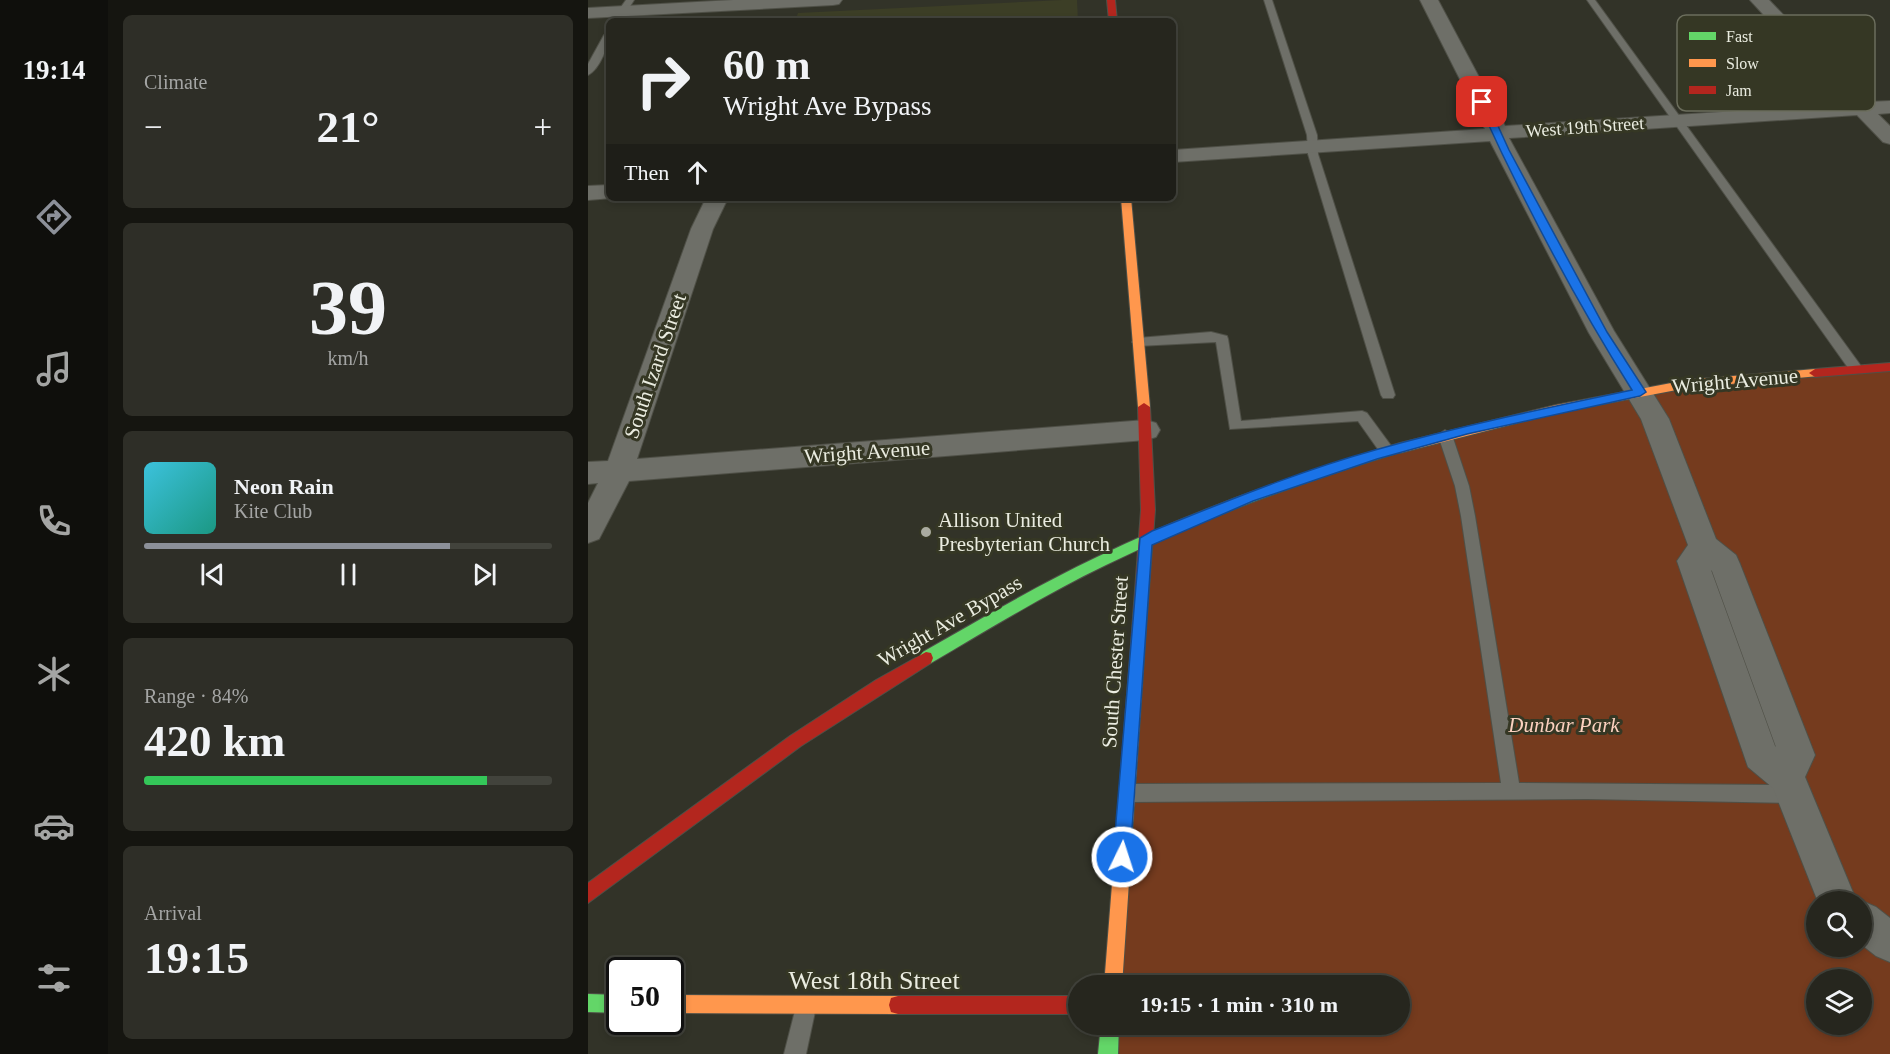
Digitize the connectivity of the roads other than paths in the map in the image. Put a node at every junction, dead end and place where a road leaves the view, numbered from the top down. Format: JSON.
{"nodes":[{"id":1,"x":833,"y":0,"type":"edge"},
{"id":2,"x":1111,"y":0,"type":"edge"},
{"id":3,"x":1268,"y":0,"type":"edge"},
{"id":4,"x":1429,"y":0,"type":"edge"},
{"id":5,"x":1591,"y":0,"type":"edge"},
{"id":6,"x":1759,"y":0,"type":"edge"},
{"id":7,"x":787,"y":1,"type":"edge"},
{"id":8,"x":623,"y":11,"type":"edge"},
{"id":9,"x":588,"y":13,"type":"edge"},
{"id":10,"x":1773,"y":15,"type":"edge"},
{"id":11,"x":782,"y":18,"type":"edge"},
{"id":12,"x":1113,"y":18,"type":"edge"},
{"id":13,"x":606,"y":40,"type":"edge"},
{"id":14,"x":588,"y":72,"type":"edge"},
{"id":15,"x":1890,"y":107,"type":"edge"},
{"id":16,"x":1875,"y":108,"type":"edge"},
{"id":17,"x":1832,"y":111,"type":"edge"},
{"id":18,"x":1865,"y":111,"type":"edge"},
{"id":19,"x":1679,"y":121,"type":"junction"},
{"id":20,"x":1497,"y":134,"type":"junction"},
{"id":21,"x":1890,"y":138,"type":"edge"},
{"id":22,"x":1313,"y":146,"type":"junction"},
{"id":23,"x":1176,"y":156,"type":"edge"},
{"id":24,"x":606,"y":192,"type":"edge"},
{"id":25,"x":588,"y":193,"type":"edge"},
{"id":26,"x":716,"y":201,"type":"edge"},
{"id":27,"x":1126,"y":201,"type":"edge"},
{"id":28,"x":1138,"y":342,"type":"junction"},
{"id":29,"x":1890,"y":367,"type":"edge"},
{"id":30,"x":1856,"y":369,"type":"junction"},
{"id":31,"x":1640,"y":392,"type":"junction"},
{"id":32,"x":1388,"y":395,"type":"dead end"},
{"id":33,"x":1146,"y":430,"type":"junction"},
{"id":34,"x":1444,"y":435,"type":"junction"},
{"id":35,"x":1407,"y":445,"type":"joint"},
{"id":36,"x":1387,"y":451,"type":"junction"},
{"id":37,"x":619,"y":471,"type":"junction"},
{"id":38,"x":588,"y":473,"type":"edge"},
{"id":39,"x":588,"y":531,"type":"edge"},
{"id":40,"x":1145,"y":542,"type":"junction"},
{"id":41,"x":1791,"y":786,"type":"junction"},
{"id":42,"x":1126,"y":793,"type":"junction"},
{"id":43,"x":1512,"y":793,"type":"junction"},
{"id":44,"x":1834,"y":891,"type":"edge"},
{"id":45,"x":588,"y":894,"type":"edge"},
{"id":46,"x":1872,"y":928,"type":"edge"},
{"id":47,"x":1890,"y":942,"type":"edge"},
{"id":48,"x":1114,"y":975,"type":"edge"},
{"id":49,"x":588,"y":1003,"type":"edge"},
{"id":50,"x":606,"y":1004,"type":"edge"},
{"id":51,"x":684,"y":1004,"type":"edge"},
{"id":52,"x":807,"y":1004,"type":"junction"},
{"id":53,"x":1068,"y":1005,"type":"edge"},
{"id":54,"x":1109,"y":1035,"type":"edge"},
{"id":55,"x":795,"y":1054,"type":"edge"},
{"id":56,"x":1108,"y":1054,"type":"edge"}],
"edges":[{"from":1,"to":7,"type":"street"},
{"from":2,"to":12,"type":"main road"},
{"from":3,"to":22,"type":"lane"},
{"from":4,"to":20,"type":"street"},
{"from":5,"to":19,"type":"lane"},
{"from":6,"to":10,"type":"street"},
{"from":7,"to":8,"type":"street"},
{"from":7,"to":11,"type":"street"},
{"from":8,"to":9,"type":"street"},
{"from":13,"to":14,"type":"lane"},
{"from":15,"to":16,"type":"street","name":"West 19th Street"},
{"from":17,"to":19,"type":"street","name":"West 19th Street"},
{"from":18,"to":21,"type":"street"},
{"from":19,"to":20,"type":"street","name":"West 19th Street"},
{"from":19,"to":30,"type":"lane"},
{"from":20,"to":22,"type":"street","name":"West 19th Street"},
{"from":20,"to":31,"type":"street"},
{"from":22,"to":23,"type":"street","name":"West 19th Street"},
{"from":22,"to":32,"type":"lane"},
{"from":24,"to":25,"type":"street"},
{"from":26,"to":37,"type":"street","name":"South Izard Street"},
{"from":27,"to":28,"type":"main road","name":"South Chester Street"},
{"from":28,"to":33,"type":"main road","name":"South Chester Street"},
{"from":28,"to":36,"type":"lane"},
{"from":29,"to":30,"type":"main road","name":"Wright Avenue"},
{"from":30,"to":31,"type":"main road","name":"Wright Avenue"},
{"from":31,"to":34,"type":"main road","name":"Wright Avenue"},
{"from":31,"to":41,"type":"street"},
{"from":33,"to":37,"type":"street","name":"Wright Avenue"},
{"from":33,"to":40,"type":"main road","name":"South Chester Street"},
{"from":34,"to":35,"type":"main road","name":"Wright Avenue"},
{"from":34,"to":43,"type":"lane"},
{"from":35,"to":36,"type":"main road","name":"Wright Ave Bypass"},
{"from":36,"to":40,"type":"main road","name":"Wright Ave Bypass"},
{"from":37,"to":38,"type":"street","name":"Wright Avenue"},
{"from":37,"to":39,"type":"street","name":"South Izard Street"},
{"from":40,"to":42,"type":"main road","name":"South Chester Street"},
{"from":40,"to":45,"type":"main road","name":"Wright Ave Bypass"},
{"from":41,"to":43,"type":"lane"},
{"from":41,"to":44,"type":"street"},
{"from":42,"to":43,"type":"lane"},
{"from":42,"to":48,"type":"main road","name":"South Chester Street"},
{"from":46,"to":47,"type":"street"},
{"from":49,"to":50,"type":"main road"},
{"from":51,"to":52,"type":"main road","name":"West 18th Street"},
{"from":52,"to":53,"type":"main road","name":"West 18th Street"},
{"from":52,"to":55,"type":"lane"},
{"from":54,"to":56,"type":"main road"}]}
